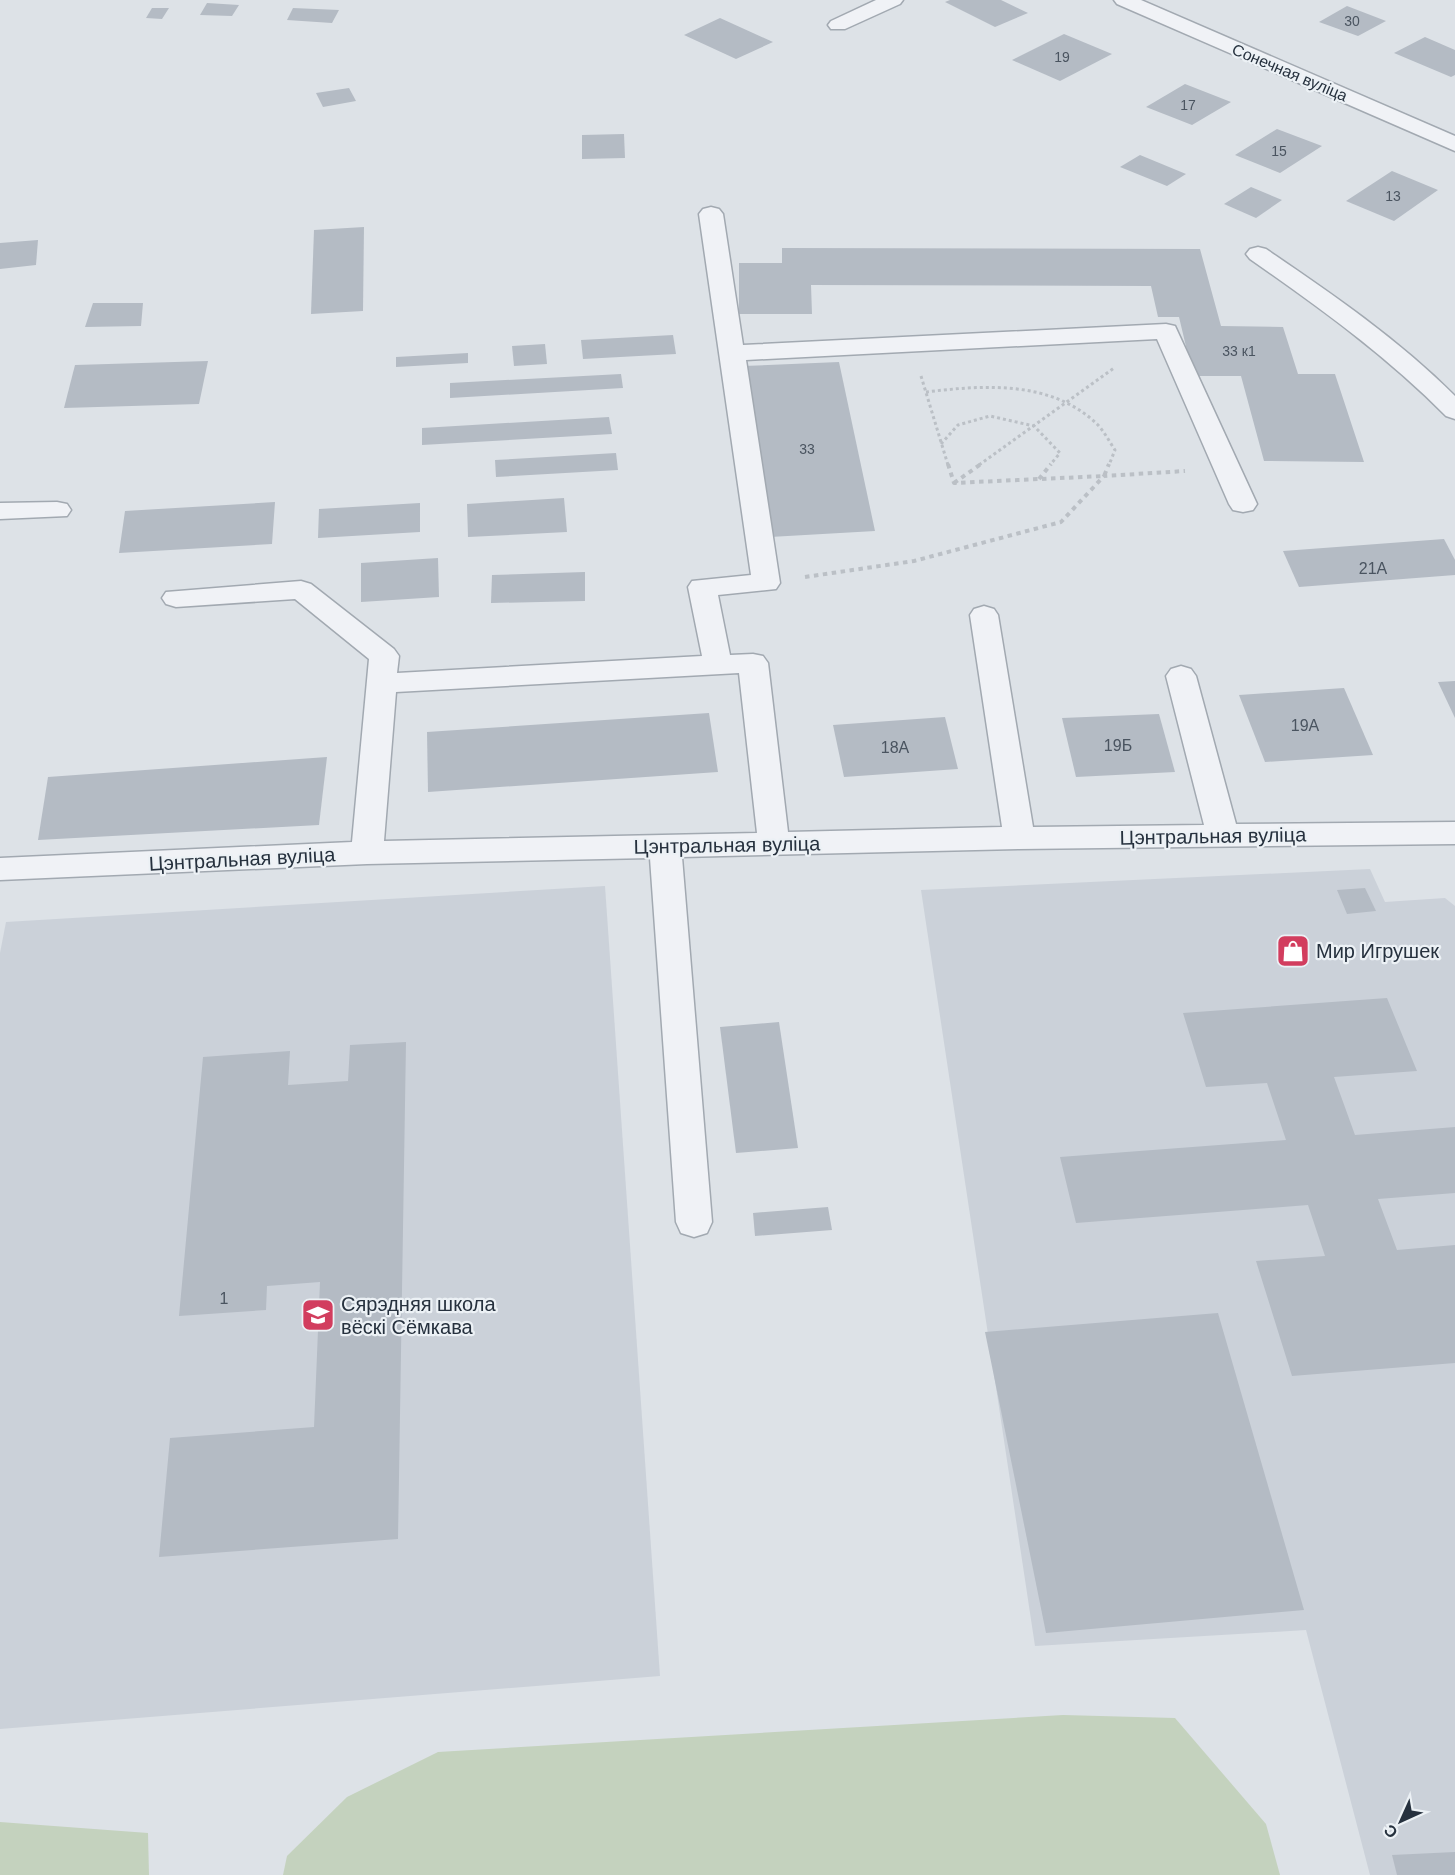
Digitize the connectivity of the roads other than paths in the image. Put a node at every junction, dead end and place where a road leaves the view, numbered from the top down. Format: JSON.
{"nodes":[{"id":1,"x":893,"y":0,"type":"edge"},
{"id":2,"x":1124,"y":0,"type":"edge"},
{"id":3,"x":838,"y":25,"type":"dead end"},
{"id":4,"x":1455,"y":144,"type":"edge"},
{"id":5,"x":711,"y":214,"type":"dead end"},
{"id":6,"x":1258,"y":254,"type":"dead end"},
{"id":7,"x":732,"y":353,"type":"junction"},
{"id":8,"x":1455,"y":411,"type":"edge"},
{"id":9,"x":1243,"y":504,"type":"dead end"},
{"id":10,"x":57,"y":510,"type":"dead end"},
{"id":11,"x":0,"y":511,"type":"edge"},
{"id":12,"x":176,"y":598,"type":"dead end"},
{"id":13,"x":984,"y":615,"type":"dead end"},
{"id":14,"x":718,"y":665,"type":"junction"},
{"id":15,"x":1181,"y":676,"type":"dead end"},
{"id":16,"x":382,"y":683,"type":"junction"},
{"id":17,"x":1453,"y":835,"type":"edge"},
{"id":18,"x":1223,"y":836,"type":"junction"},
{"id":19,"x":1019,"y":838,"type":"junction"},
{"id":20,"x":774,"y":843,"type":"junction"},
{"id":21,"x":665,"y":846,"type":"junction"},
{"id":22,"x":368,"y":853,"type":"junction"},
{"id":23,"x":0,"y":869,"type":"edge"},
{"id":24,"x":694,"y":1222,"type":"dead end"}],
"edges":[{"from":1,"to":3,"type":"street"},
{"from":2,"to":4,"type":"street","name":"Сонечная вуліца"},
{"from":5,"to":7,"type":"street"},
{"from":6,"to":8,"type":"street"},
{"from":7,"to":9,"type":"street"},
{"from":7,"to":14,"type":"street"},
{"from":10,"to":11,"type":"street"},
{"from":12,"to":16,"type":"street"},
{"from":13,"to":19,"type":"street"},
{"from":14,"to":16,"type":"street"},
{"from":14,"to":20,"type":"street"},
{"from":15,"to":18,"type":"street"},
{"from":16,"to":22,"type":"street"},
{"from":17,"to":18,"type":"street","name":"Цэнтральная вуліца"},
{"from":18,"to":19,"type":"street","name":"Цэнтральная вуліца"},
{"from":19,"to":20,"type":"street","name":"Цэнтральная вуліца"},
{"from":20,"to":21,"type":"street","name":"Цэнтральная вуліца"},
{"from":21,"to":22,"type":"street","name":"Цэнтральная вуліца"},
{"from":21,"to":24,"type":"street"},
{"from":22,"to":23,"type":"street","name":"Цэнтральная вуліца"}]}
